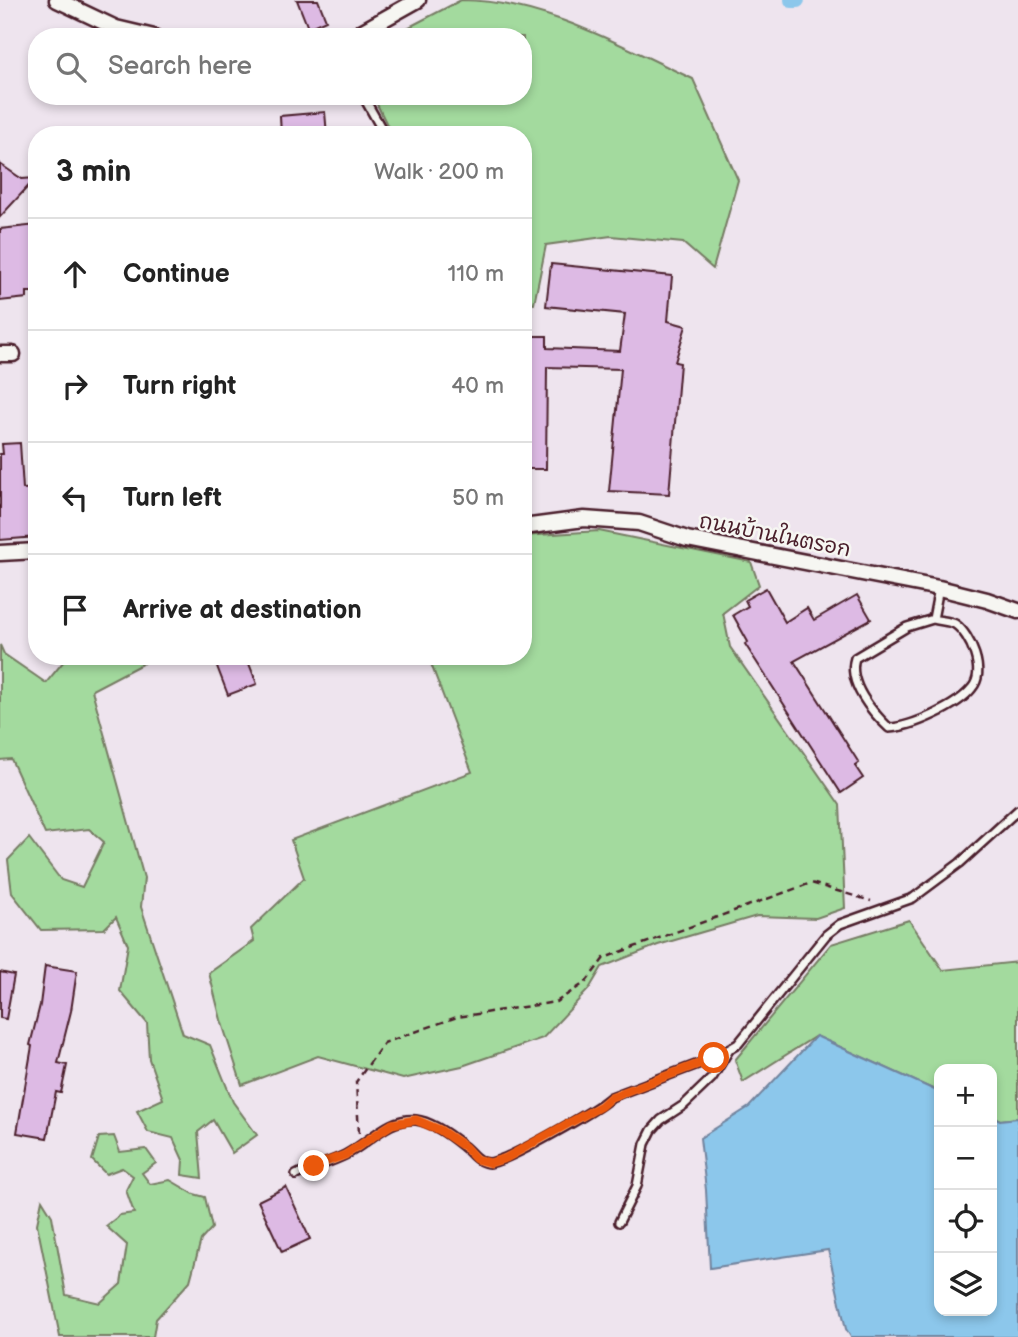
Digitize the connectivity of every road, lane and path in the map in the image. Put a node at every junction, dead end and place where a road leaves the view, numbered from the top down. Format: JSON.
{"nodes":[{"id":1,"x":57,"y":0,"type":"edge"},
{"id":2,"x":418,"y":0,"type":"edge"},
{"id":3,"x":116,"y":28,"type":"edge"},
{"id":4,"x":368,"y":28,"type":"edge"},
{"id":5,"x":368,"y":105,"type":"edge"},
{"id":6,"x":380,"y":126,"type":"edge"},
{"id":7,"x":532,"y":526,"type":"edge"},
{"id":8,"x":28,"y":551,"type":"edge"},
{"id":9,"x":0,"y":553,"type":"edge"},
{"id":10,"x":939,"y":588,"type":"junction"},
{"id":11,"x":1018,"y":611,"type":"edge"},
{"id":12,"x":933,"y":619,"type":"junction"},
{"id":13,"x":1018,"y":810,"type":"edge"},
{"id":14,"x":888,"y":906,"type":"junction"},
{"id":15,"x":730,"y":1049,"type":"junction"},
{"id":16,"x":360,"y":1147,"type":"junction"},
{"id":17,"x":296,"y":1175,"type":"dead end"},
{"id":18,"x":619,"y":1222,"type":"dead end"}],
"edges":[{"from":1,"to":3,"type":"street"},
{"from":2,"to":4,"type":"street"},
{"from":5,"to":6,"type":"lane"},
{"from":7,"to":10,"type":"street","name":"ถนนบ้านในตรอก"},
{"from":8,"to":9,"type":"street"},
{"from":10,"to":11,"type":"street","name":"ถนนบ้านในตรอก"},
{"from":10,"to":12,"type":"lane"},
{"from":12,"to":12,"type":"lane"},
{"from":13,"to":14,"type":"lane"},
{"from":14,"to":15,"type":"lane"},
{"from":14,"to":16,"type":"path"},
{"from":15,"to":16,"type":"lane"},
{"from":15,"to":18,"type":"lane"},
{"from":16,"to":17,"type":"lane"}]}
